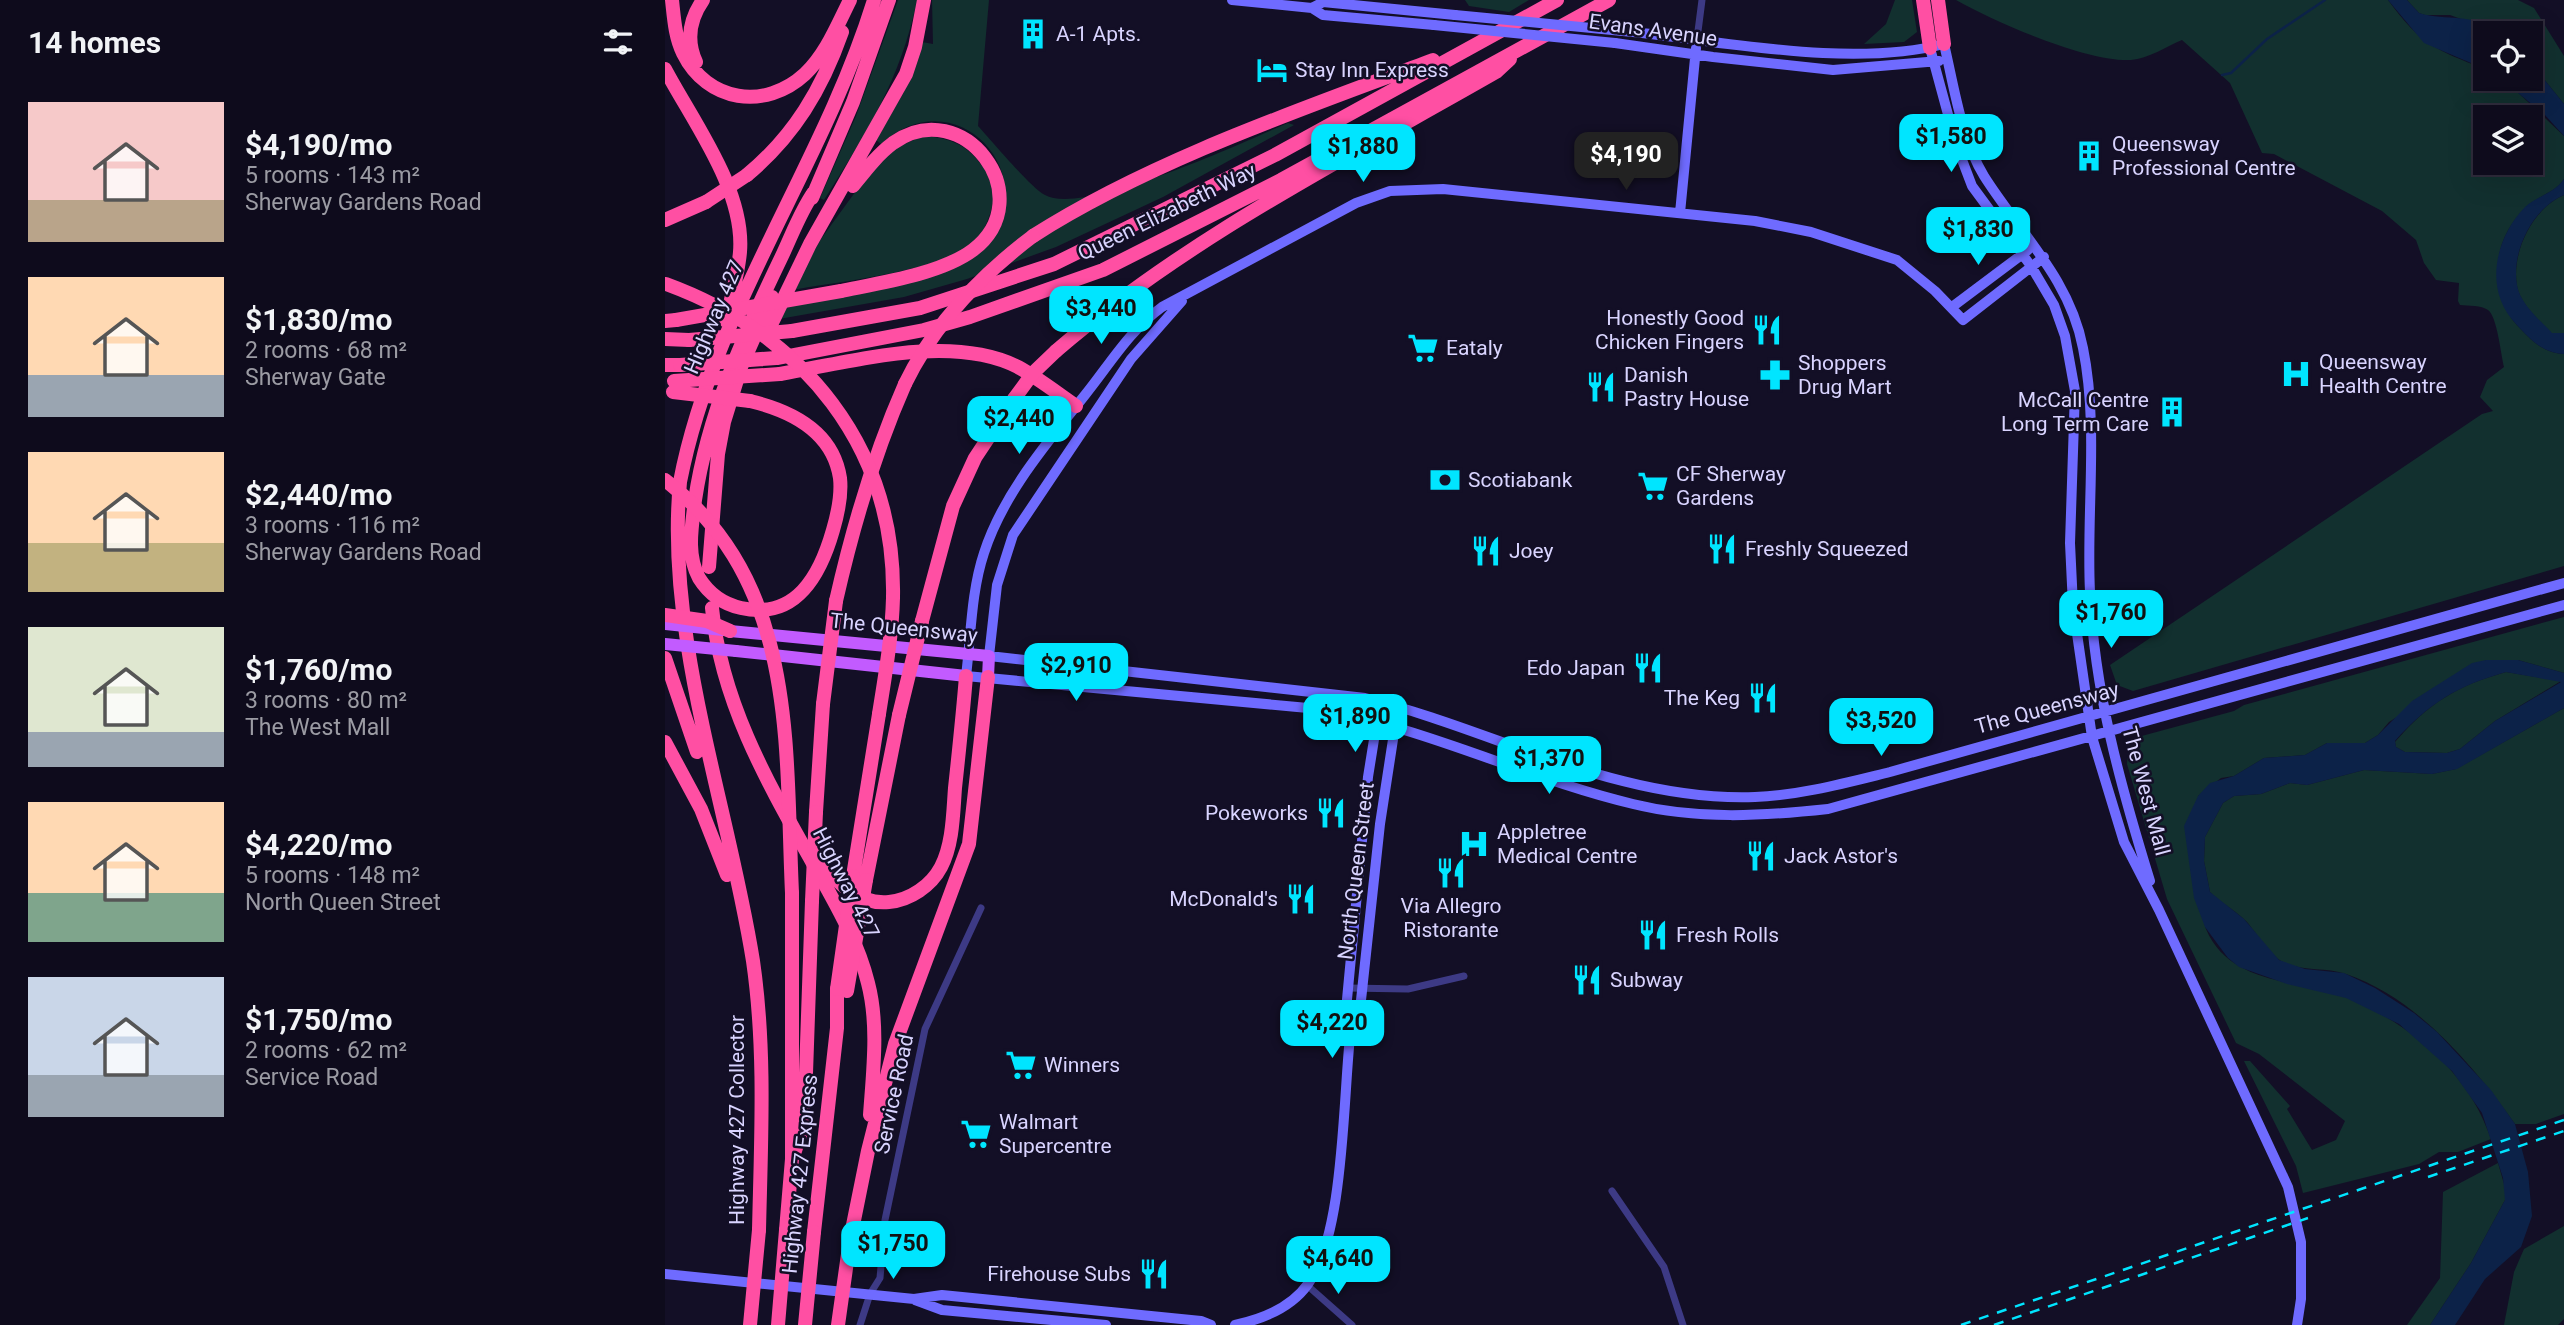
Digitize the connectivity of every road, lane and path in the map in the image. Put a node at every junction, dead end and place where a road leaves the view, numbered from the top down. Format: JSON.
{"nodes":[{"id":1,"x":672,"y":0,"type":"edge"},
{"id":2,"x":703,"y":0,"type":"edge"},
{"id":3,"x":851,"y":0,"type":"edge"},
{"id":4,"x":874,"y":0,"type":"edge"},
{"id":5,"x":889,"y":0,"type":"edge"},
{"id":6,"x":924,"y":0,"type":"edge"},
{"id":7,"x":1238,"y":0,"type":"edge"},
{"id":8,"x":1557,"y":0,"type":"edge"},
{"id":9,"x":1609,"y":0,"type":"edge"},
{"id":10,"x":1702,"y":0,"type":"edge"},
{"id":11,"x":1923,"y":0,"type":"edge"},
{"id":12,"x":1938,"y":0,"type":"edge"},
{"id":13,"x":1312,"y":8,"type":"junction"},
{"id":14,"x":1696,"y":39,"type":"junction"},
{"id":15,"x":1477,"y":44,"type":"junction"},
{"id":16,"x":1524,"y":45,"type":"junction"},
{"id":17,"x":1936,"y":51,"type":"junction"},
{"id":18,"x":1696,"y":54,"type":"junction"},
{"id":19,"x":665,"y":69,"type":"edge"},
{"id":20,"x":702,"y":76,"type":"junction"},
{"id":21,"x":814,"y":192,"type":"junction"},
{"id":22,"x":1680,"y":213,"type":"junction"},
{"id":23,"x":665,"y":220,"type":"edge"},
{"id":24,"x":810,"y":244,"type":"junction"},
{"id":25,"x":2036,"y":245,"type":"junction"},
{"id":26,"x":2023,"y":253,"type":"junction"},
{"id":27,"x":2044,"y":257,"type":"junction"},
{"id":28,"x":2031,"y":266,"type":"junction"},
{"id":29,"x":665,"y":284,"type":"edge"},
{"id":30,"x":1185,"y":297,"type":"junction"},
{"id":31,"x":1952,"y":307,"type":"junction"},
{"id":32,"x":670,"y":321,"type":"edge"},
{"id":33,"x":665,"y":339,"type":"edge"},
{"id":34,"x":719,"y":352,"type":"junction"},
{"id":35,"x":673,"y":365,"type":"edge"},
{"id":36,"x":669,"y":387,"type":"edge"},
{"id":37,"x":1086,"y":394,"type":"junction"},
{"id":38,"x":1101,"y":404,"type":"junction"},
{"id":39,"x":1076,"y":406,"type":"junction"},
{"id":40,"x":1092,"y":417,"type":"junction"},
{"id":41,"x":717,"y":474,"type":"junction"},
{"id":42,"x":665,"y":480,"type":"edge"},
{"id":43,"x":709,"y":568,"type":"dead end"},
{"id":44,"x":2564,"y":583,"type":"edge"},
{"id":45,"x":2564,"y":605,"type":"edge"},
{"id":46,"x":712,"y":608,"type":"dead end"},
{"id":47,"x":665,"y":615,"type":"edge"},
{"id":48,"x":665,"y":624,"type":"edge"},
{"id":49,"x":730,"y":631,"type":"junction"},
{"id":50,"x":665,"y":644,"type":"edge"},
{"id":51,"x":969,"y":655,"type":"junction"},
{"id":52,"x":989,"y":656,"type":"junction"},
{"id":53,"x":665,"y":658,"type":"edge"},
{"id":54,"x":966,"y":676,"type":"junction"},
{"id":55,"x":988,"y":677,"type":"junction"},
{"id":56,"x":1380,"y":702,"type":"junction"},
{"id":57,"x":1398,"y":707,"type":"junction"},
{"id":58,"x":2106,"y":713,"type":"junction"},
{"id":59,"x":2088,"y":718,"type":"junction"},
{"id":60,"x":1376,"y":722,"type":"junction"},
{"id":61,"x":1395,"y":726,"type":"junction"},
{"id":62,"x":2109,"y":732,"type":"junction"},
{"id":63,"x":2092,"y":737,"type":"junction"},
{"id":64,"x":665,"y":742,"type":"edge"},
{"id":65,"x":1569,"y":767,"type":"junction"},
{"id":66,"x":1539,"y":776,"type":"junction"},
{"id":67,"x":771,"y":788,"type":"junction"},
{"id":68,"x":725,"y":834,"type":"junction"},
{"id":69,"x":859,"y":878,"type":"junction"},
{"id":70,"x":981,"y":908,"type":"dead end"},
{"id":71,"x":2159,"y":910,"type":"junction"},
{"id":72,"x":745,"y":919,"type":"junction"},
{"id":73,"x":1464,"y":976,"type":"dead end"},
{"id":74,"x":1348,"y":988,"type":"junction"},
{"id":75,"x":1362,"y":989,"type":"junction"},
{"id":76,"x":1350,"y":1037,"type":"junction"},
{"id":77,"x":867,"y":1151,"type":"junction"},
{"id":78,"x":792,"y":1159,"type":"junction"},
{"id":79,"x":1612,"y":1191,"type":"dead end"},
{"id":80,"x":665,"y":1273,"type":"edge"},
{"id":81,"x":1307,"y":1286,"type":"junction"},
{"id":82,"x":870,"y":1294,"type":"junction"},
{"id":83,"x":914,"y":1299,"type":"junction"},
{"id":84,"x":750,"y":1325,"type":"edge"},
{"id":85,"x":778,"y":1325,"type":"edge"},
{"id":86,"x":805,"y":1325,"type":"edge"},
{"id":87,"x":838,"y":1325,"type":"edge"},
{"id":88,"x":860,"y":1325,"type":"edge"},
{"id":89,"x":1106,"y":1325,"type":"edge"},
{"id":90,"x":1212,"y":1325,"type":"edge"},
{"id":91,"x":1235,"y":1325,"type":"edge"},
{"id":92,"x":1352,"y":1325,"type":"edge"},
{"id":93,"x":1683,"y":1325,"type":"edge"},
{"id":94,"x":2297,"y":1325,"type":"edge"}],
"edges":[{"from":1,"to":20,"type":"highway"},
{"from":2,"to":20,"type":"highway"},
{"from":3,"to":20,"type":"highway"},
{"from":3,"to":23,"type":"highway","bridge":true},
{"from":4,"to":34,"type":"highway","name":"Highway 427"},
{"from":5,"to":21,"type":"highway"},
{"from":6,"to":24,"type":"highway"},
{"from":7,"to":13,"type":"main road","name":"Evans Avenue"},
{"from":8,"to":15,"type":"highway","name":"Queen Elizabeth Way"},
{"from":9,"to":16,"type":"highway","name":"Queen Elizabeth Way"},
{"from":10,"to":14,"type":"street"},
{"from":11,"to":17,"type":"highway"},
{"from":12,"to":17,"type":"highway"},
{"from":13,"to":14,"type":"main road","name":"Evans Avenue","bridge":true},
{"from":13,"to":18,"type":"main road","name":"Evans Avenue","bridge":true},
{"from":14,"to":17,"type":"main road","name":"Evans Avenue"},
{"from":14,"to":18,"type":"main road"},
{"from":15,"to":33,"type":"highway","name":"Queen Elizabeth Way","bridge":true},
{"from":15,"to":78,"type":"highway","bridge":true},
{"from":16,"to":35,"type":"highway","name":"Queen Elizabeth Way","bridge":true},
{"from":16,"to":69,"type":"highway","bridge":true},
{"from":17,"to":18,"type":"main road","name":"Evans Avenue"},
{"from":17,"to":25,"type":"main road","name":"The West Mall"},
{"from":17,"to":26,"type":"main road","name":"The West Mall"},
{"from":18,"to":22,"type":"main road"},
{"from":19,"to":34,"type":"highway"},
{"from":21,"to":36,"type":"highway","bridge":true},
{"from":21,"to":41,"type":"highway"},
{"from":22,"to":30,"type":"main road"},
{"from":22,"to":31,"type":"main road"},
{"from":24,"to":32,"type":"highway","bridge":true},
{"from":24,"to":41,"type":"highway"},
{"from":25,"to":26,"type":"main road"},
{"from":25,"to":27,"type":"main road","name":"The West Mall"},
{"from":26,"to":28,"type":"main road","name":"The West Mall"},
{"from":26,"to":31,"type":"main road"},
{"from":27,"to":28,"type":"main road"},
{"from":27,"to":58,"type":"main road","name":"The West Mall"},
{"from":28,"to":31,"type":"main road"},
{"from":28,"to":59,"type":"main road","name":"The West Mall"},
{"from":29,"to":69,"type":"highway","bridge":true},
{"from":30,"to":37,"type":"main road"},
{"from":30,"to":38,"type":"main road"},
{"from":34,"to":68,"type":"highway","name":"Highway 427"},
{"from":36,"to":39,"type":"highway","bridge":true},
{"from":37,"to":38,"type":"main road"},
{"from":37,"to":39,"type":"main road"},
{"from":38,"to":40,"type":"main road"},
{"from":39,"to":40,"type":"main road"},
{"from":39,"to":51,"type":"main road"},
{"from":40,"to":52,"type":"main road"},
{"from":41,"to":43,"type":"highway"},
{"from":42,"to":78,"type":"highway","bridge":true},
{"from":44,"to":58,"type":"main road","name":"The Queensway"},
{"from":45,"to":62,"type":"main road","name":"The Queensway"},
{"from":46,"to":67,"type":"highway","name":"Highway 427"},
{"from":47,"to":49,"type":"highway","bridge":true},
{"from":48,"to":49,"type":"main road","name":"The Queensway","bridge":true},
{"from":49,"to":51,"type":"main road","name":"The Queensway"},
{"from":50,"to":54,"type":"main road","name":"The Queensway","bridge":true},
{"from":51,"to":52,"type":"main road","name":"The Queensway"},
{"from":51,"to":54,"type":"main road"},
{"from":52,"to":55,"type":"main road"},
{"from":52,"to":56,"type":"main road","name":"The Queensway"},
{"from":53,"to":68,"type":"highway"},
{"from":54,"to":55,"type":"main road","name":"The Queensway"},
{"from":54,"to":67,"type":"highway"},
{"from":55,"to":60,"type":"main road","name":"The Queensway"},
{"from":55,"to":77,"type":"highway"},
{"from":56,"to":57,"type":"main road","name":"The Queensway"},
{"from":56,"to":60,"type":"main road","name":"North Queen Street"},
{"from":57,"to":61,"type":"main road","name":"North Queen Street"},
{"from":57,"to":65,"type":"main road","name":"The Queensway"},
{"from":58,"to":59,"type":"main road","name":"The Queensway"},
{"from":58,"to":62,"type":"main road","name":"The West Mall"},
{"from":59,"to":63,"type":"main road","name":"The West Mall"},
{"from":59,"to":65,"type":"main road","name":"The Queensway"},
{"from":60,"to":61,"type":"main road","name":"The Queensway"},
{"from":60,"to":74,"type":"main road","name":"North Queen Street"},
{"from":61,"to":66,"type":"main road","name":"The Queensway"},
{"from":61,"to":75,"type":"main road","name":"North Queen Street"},
{"from":62,"to":63,"type":"main road","name":"The Queensway"},
{"from":62,"to":71,"type":"main road","name":"The West Mall"},
{"from":63,"to":66,"type":"main road","name":"The Queensway"},
{"from":63,"to":71,"type":"main road","name":"The West Mall"},
{"from":64,"to":72,"type":"highway"},
{"from":65,"to":66,"type":"main road"},
{"from":67,"to":77,"type":"highway","name":"Highway 427"},
{"from":68,"to":72,"type":"highway","name":"Highway 427 Collector"},
{"from":69,"to":86,"type":"highway","name":"Highway 427 Express","bridge":true},
{"from":70,"to":82,"type":"street","name":"Service Road"},
{"from":71,"to":94,"type":"main road","name":"The West Mall"},
{"from":72,"to":84,"type":"highway","name":"Highway 427 Collector","bridge":true},
{"from":73,"to":75,"type":"street"},
{"from":74,"to":75,"type":"street"},
{"from":74,"to":76,"type":"main road","name":"North Queen Street"},
{"from":75,"to":76,"type":"main road","name":"North Queen Street"},
{"from":76,"to":81,"type":"main road","name":"North Queen Street"},
{"from":77,"to":87,"type":"highway","bridge":true},
{"from":78,"to":85,"type":"highway","name":"Highway 427 Express","bridge":true},
{"from":79,"to":93,"type":"street"},
{"from":80,"to":82,"type":"main road"},
{"from":81,"to":91,"type":"main road","name":"North Queen Street"},
{"from":81,"to":92,"type":"street"},
{"from":82,"to":83,"type":"main road"},
{"from":82,"to":88,"type":"street","name":"Service Road"},
{"from":83,"to":89,"type":"main road"},
{"from":83,"to":90,"type":"main road"}]}
